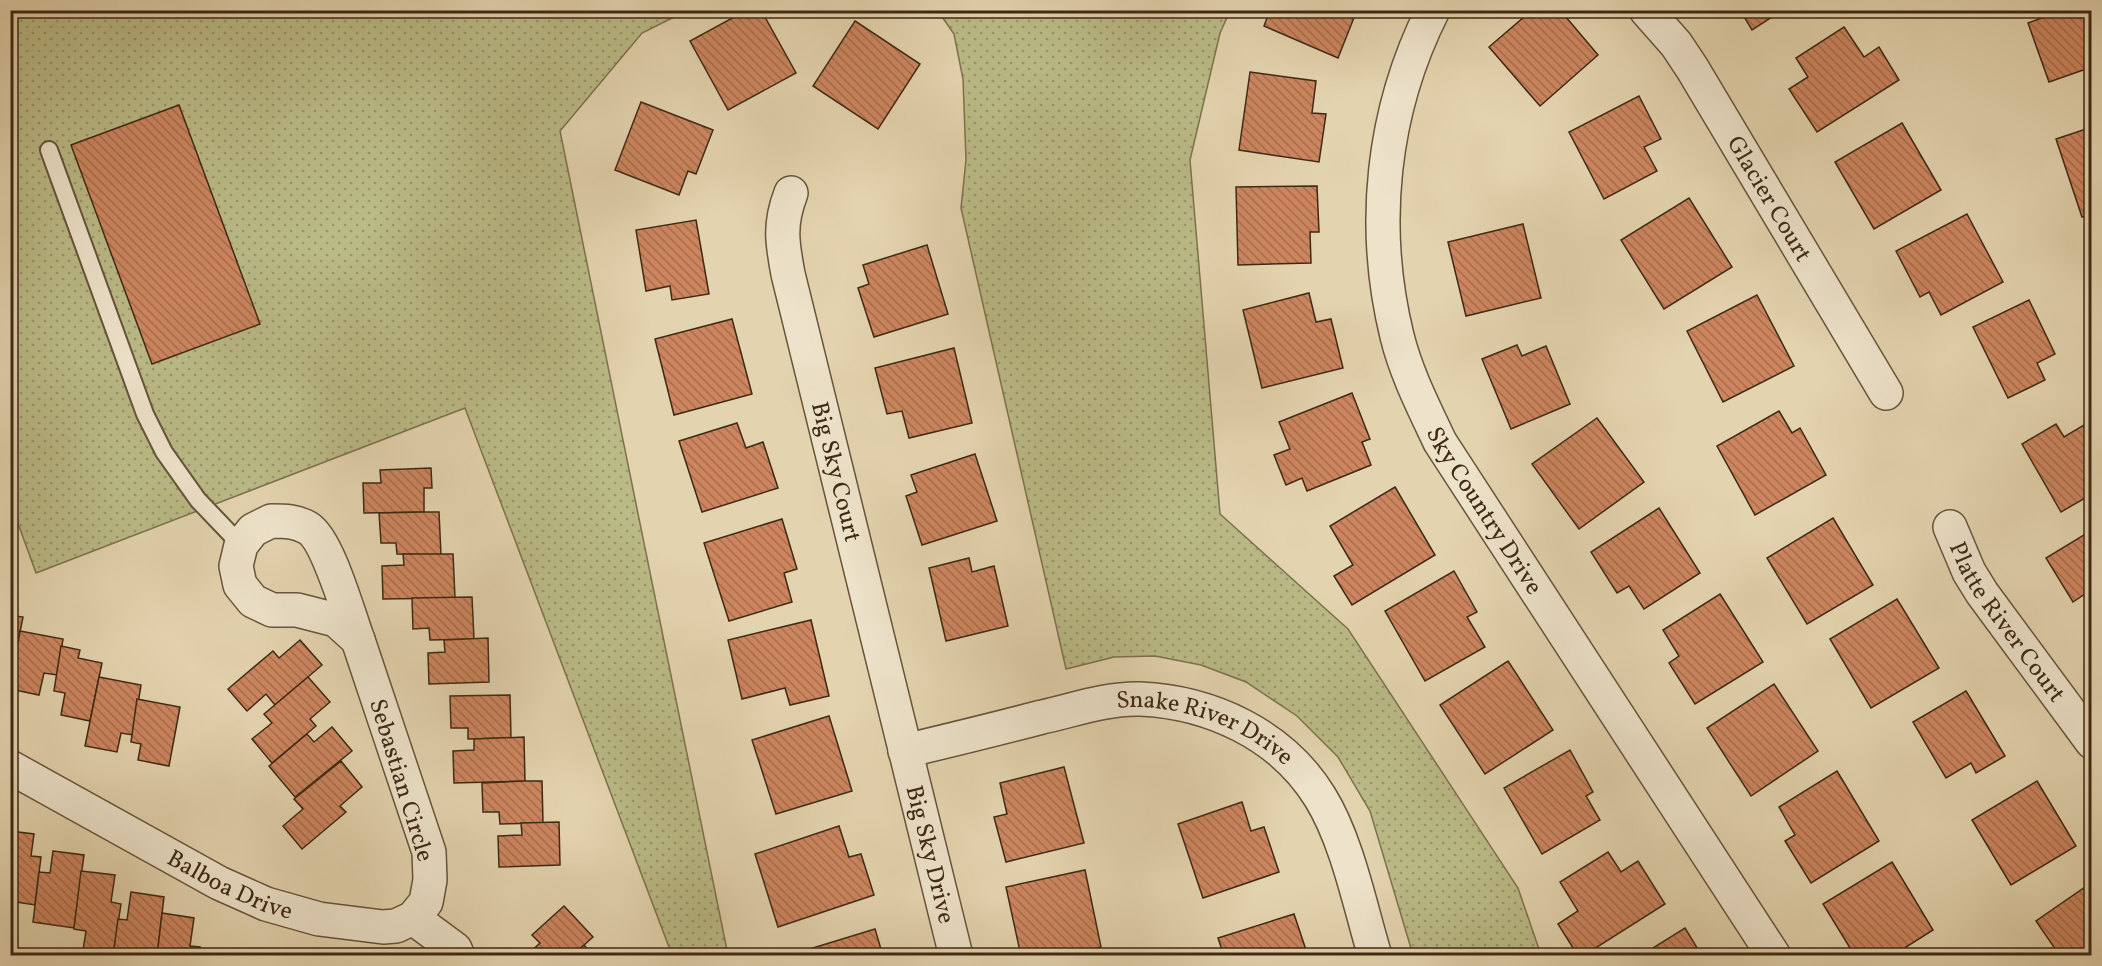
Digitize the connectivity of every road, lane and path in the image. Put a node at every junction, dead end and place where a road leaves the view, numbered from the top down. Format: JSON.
{"nodes":[{"id":1,"x":1433,"y":10,"type":"edge"},
{"id":2,"x":1646,"y":10,"type":"edge"},
{"id":3,"x":49,"y":150,"type":"dead end"},
{"id":4,"x":791,"y":193,"type":"dead end"},
{"id":5,"x":1886,"y":393,"type":"dead end"},
{"id":6,"x":1950,"y":527,"type":"dead end"},
{"id":7,"x":241,"y":545,"type":"junction"},
{"id":8,"x":358,"y":640,"type":"junction"},
{"id":9,"x":2091,"y":742,"type":"edge"},
{"id":10,"x":905,"y":751,"type":"junction"},
{"id":11,"x":10,"y":767,"type":"edge"},
{"id":12,"x":413,"y":918,"type":"junction"},
{"id":13,"x":458,"y":956,"type":"edge"},
{"id":14,"x":956,"y":956,"type":"edge"},
{"id":15,"x":1375,"y":956,"type":"edge"},
{"id":16,"x":1774,"y":956,"type":"edge"}],
"edges":[{"from":1,"to":16,"type":"street","name":"Sky Country Drive"},
{"from":2,"to":5,"type":"street","name":"Glacier Court"},
{"from":3,"to":7,"type":"lane"},
{"from":4,"to":10,"type":"street","name":"Big Sky Court"},
{"from":6,"to":9,"type":"street","name":"Platte River Court"},
{"from":7,"to":8,"type":"street"},
{"from":7,"to":8,"type":"street","name":"Sebastian Circle"},
{"from":8,"to":12,"type":"street","name":"Sebastian Circle"},
{"from":10,"to":14,"type":"street","name":"Big Sky Drive"},
{"from":10,"to":15,"type":"street","name":"Snake River Drive"},
{"from":11,"to":12,"type":"street","name":"Balboa Drive"},
{"from":12,"to":13,"type":"street"}]}
